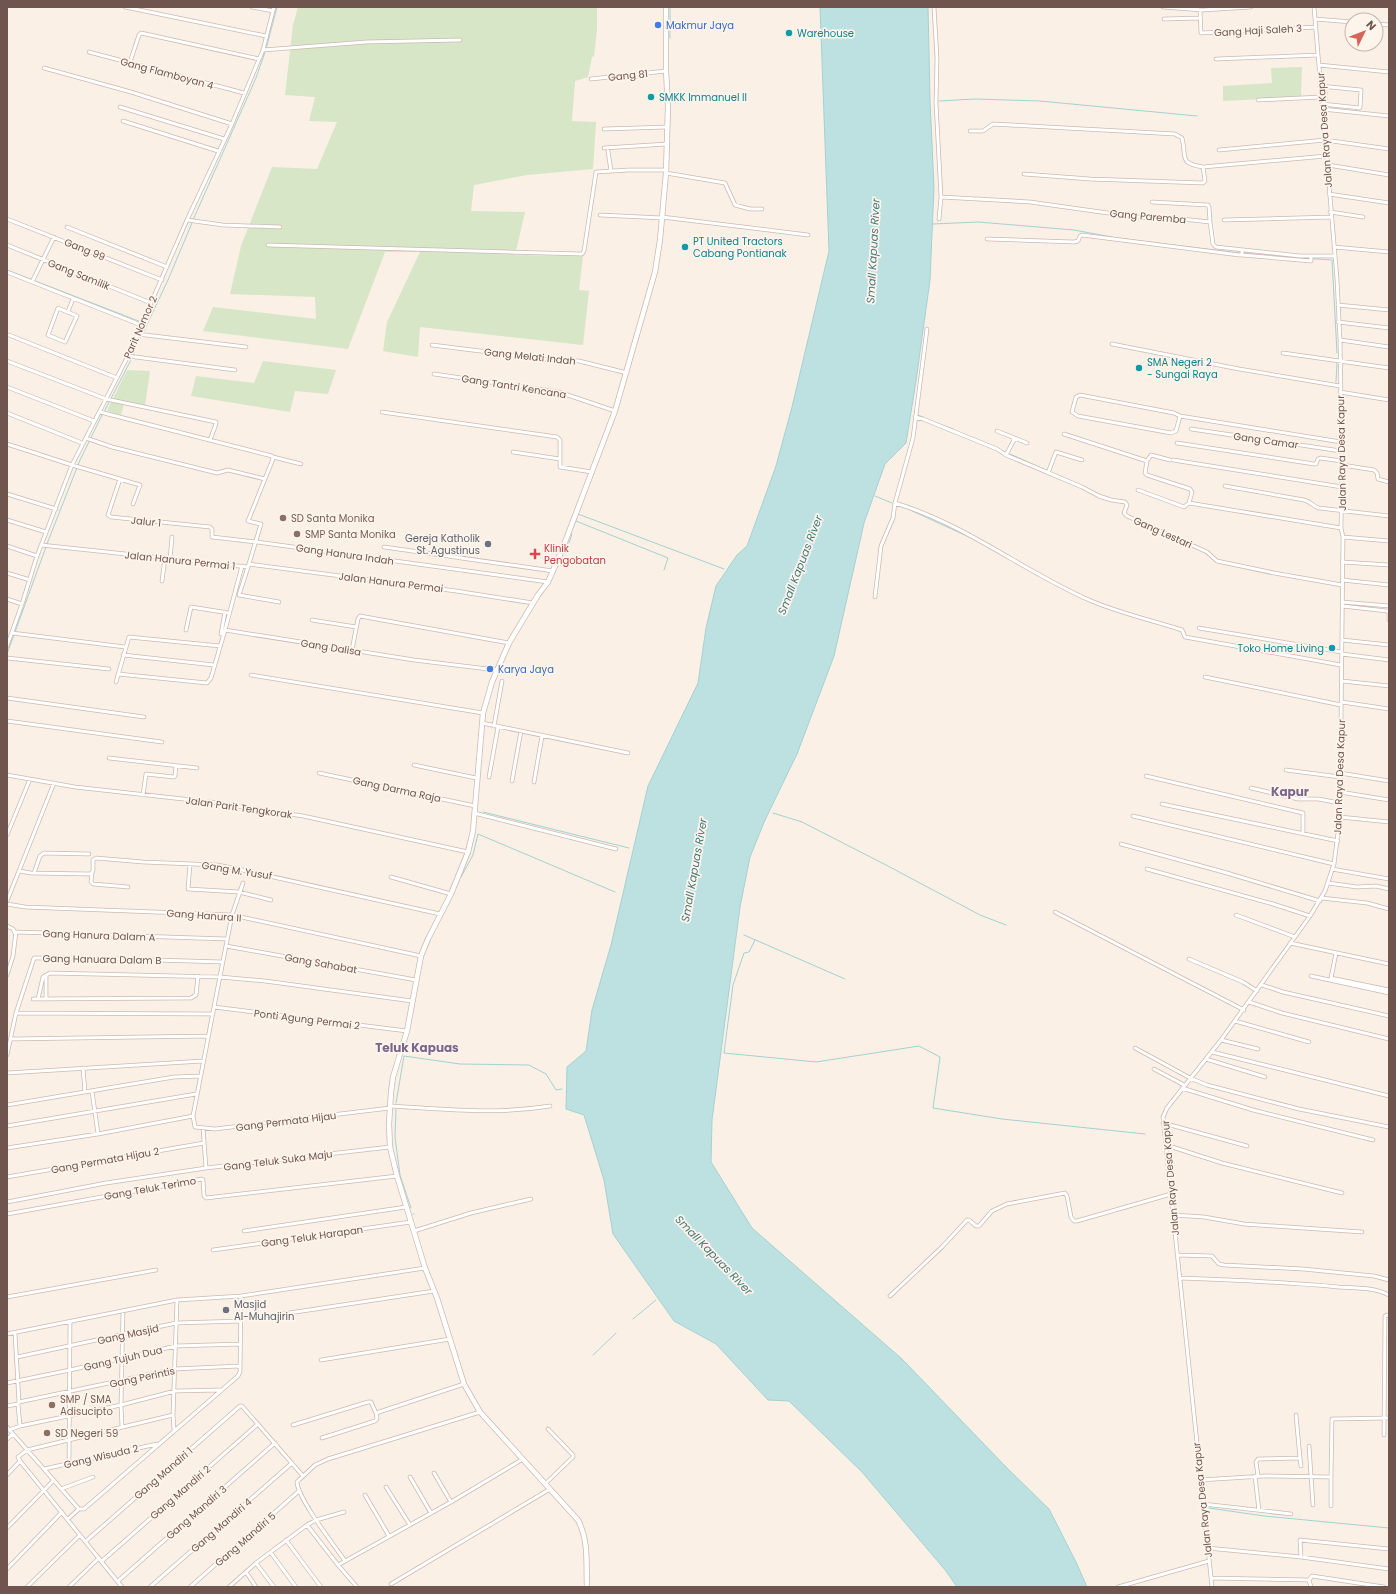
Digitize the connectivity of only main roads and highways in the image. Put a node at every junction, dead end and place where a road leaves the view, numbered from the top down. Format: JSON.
{"nodes":[{"id":1,"x":666,"y":7,"type":"edge"},
{"id":2,"x":587,"y":1587,"type":"edge"}],
"edges":[{"from":1,"to":2,"type":"main road"}]}
